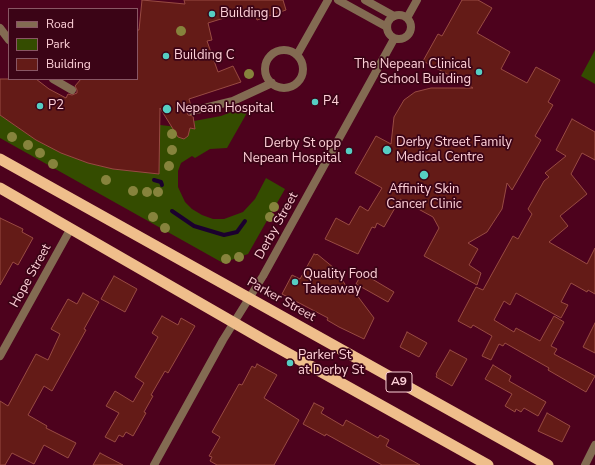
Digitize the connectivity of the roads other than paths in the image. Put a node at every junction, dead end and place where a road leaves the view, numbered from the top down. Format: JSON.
{"nodes":[{"id":1,"x":328,"y":0,"type":"edge"},
{"id":2,"x":338,"y":0,"type":"edge"},
{"id":3,"x":365,"y":0,"type":"edge"},
{"id":4,"x":417,"y":0,"type":"edge"},
{"id":5,"x":394,"y":16,"type":"junction"},
{"id":6,"x":407,"y":18,"type":"junction"},
{"id":7,"x":387,"y":27,"type":"junction"},
{"id":8,"x":0,"y":28,"type":"edge"},
{"id":9,"x":8,"y":39,"type":"edge"},
{"id":10,"x":394,"y":39,"type":"junction"},
{"id":11,"x":297,"y":55,"type":"junction"},
{"id":12,"x":55,"y":80,"type":"edge"},
{"id":13,"x":272,"y":83,"type":"junction"},
{"id":14,"x":72,"y":90,"type":"dead end"},
{"id":15,"x":192,"y":111,"type":"dead end"},
{"id":16,"x":0,"y":159,"type":"edge"},
{"id":17,"x":0,"y":188,"type":"edge"},
{"id":18,"x":71,"y":228,"type":"junction"},
{"id":19,"x":249,"y":298,"type":"junction"},
{"id":20,"x":234,"y":323,"type":"junction"},
{"id":21,"x":0,"y":356,"type":"edge"},
{"id":22,"x":595,"y":445,"type":"edge"},
{"id":23,"x":154,"y":465,"type":"edge"},
{"id":24,"x":488,"y":465,"type":"edge"},
{"id":25,"x":548,"y":465,"type":"edge"},
{"id":26,"x":585,"y":465,"type":"edge"}],
"edges":[{"from":1,"to":11,"type":"street"},
{"from":2,"to":7,"type":"street"},
{"from":3,"to":5,"type":"street"},
{"from":4,"to":6,"type":"street"},
{"from":5,"to":6,"type":"street"},
{"from":5,"to":7,"type":"street"},
{"from":6,"to":10,"type":"street"},
{"from":7,"to":10,"type":"street"},
{"from":8,"to":9,"type":"street"},
{"from":10,"to":19,"type":"street","name":"Derby Street"},
{"from":11,"to":13,"type":"street"},
{"from":11,"to":13,"type":"street"},
{"from":12,"to":14,"type":"street"},
{"from":13,"to":15,"type":"street"},
{"from":16,"to":19,"type":"highway","name":"Parker Street","number":"A9"},
{"from":17,"to":18,"type":"highway","number":"A9"},
{"from":18,"to":20,"type":"highway","number":"A9"},
{"from":18,"to":21,"type":"street","name":"Hope Street"},
{"from":19,"to":20,"type":"street","name":"Derby Street"},
{"from":19,"to":25,"type":"highway","name":"Parker Street","number":"A9"},
{"from":20,"to":23,"type":"street","name":"Derby Street"},
{"from":20,"to":24,"type":"highway","number":"A9"},
{"from":22,"to":26,"type":"street"}]}
